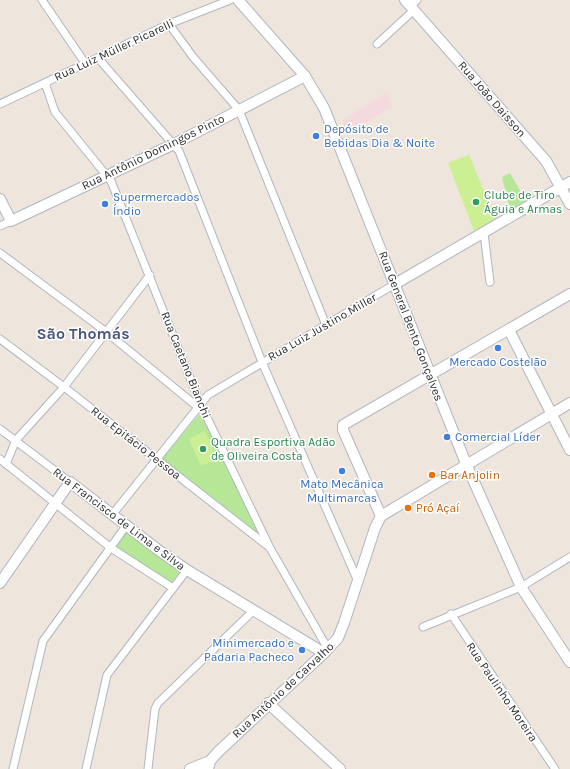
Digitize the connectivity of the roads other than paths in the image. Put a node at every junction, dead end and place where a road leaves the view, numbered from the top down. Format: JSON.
{"nodes":[{"id":1,"x":42,"y":0,"type":"edge"},
{"id":2,"x":230,"y":0,"type":"edge"},
{"id":3,"x":238,"y":0,"type":"edge"},
{"id":4,"x":412,"y":4,"type":"edge"},
{"id":5,"x":168,"y":24,"type":"junction"},
{"id":6,"x":377,"y":44,"type":"dead end"},
{"id":7,"x":98,"y":58,"type":"junction"},
{"id":8,"x":85,"y":62,"type":"junction"},
{"id":9,"x":304,"y":76,"type":"junction"},
{"id":10,"x":45,"y":83,"type":"junction"},
{"id":11,"x":0,"y":104,"type":"edge"},
{"id":12,"x":239,"y":110,"type":"junction"},
{"id":13,"x":174,"y":144,"type":"junction"},
{"id":14,"x":107,"y":174,"type":"junction"},
{"id":15,"x":570,"y":182,"type":"edge"},
{"id":16,"x":561,"y":187,"type":"junction"},
{"id":17,"x":0,"y":199,"type":"edge"},
{"id":18,"x":570,"y":204,"type":"edge"},
{"id":19,"x":11,"y":220,"type":"junction"},
{"id":20,"x":0,"y":226,"type":"edge"},
{"id":21,"x":484,"y":233,"type":"junction"},
{"id":22,"x":0,"y":253,"type":"edge"},
{"id":23,"x":150,"y":274,"type":"junction"},
{"id":24,"x":490,"y":282,"type":"dead end"},
{"id":25,"x":395,"y":284,"type":"junction"},
{"id":26,"x":570,"y":294,"type":"edge"},
{"id":27,"x":326,"y":325,"type":"junction"},
{"id":28,"x":509,"y":330,"type":"junction"},
{"id":29,"x":105,"y":331,"type":"junction"},
{"id":30,"x":0,"y":339,"type":"edge"},
{"id":31,"x":262,"y":362,"type":"junction"},
{"id":32,"x":430,"y":373,"type":"junction"},
{"id":33,"x":64,"y":386,"type":"junction"},
{"id":34,"x":570,"y":403,"type":"edge"},
{"id":35,"x":200,"y":407,"type":"junction"},
{"id":36,"x":551,"y":414,"type":"junction"},
{"id":37,"x":0,"y":429,"type":"edge"},
{"id":38,"x":16,"y":440,"type":"junction"},
{"id":39,"x":570,"y":450,"type":"edge"},
{"id":40,"x":157,"y":460,"type":"junction"},
{"id":41,"x":3,"y":462,"type":"edge"},
{"id":42,"x":467,"y":466,"type":"junction"},
{"id":43,"x":70,"y":482,"type":"junction"},
{"id":44,"x":55,"y":502,"type":"junction"},
{"id":45,"x":112,"y":515,"type":"junction"},
{"id":46,"x":381,"y":516,"type":"junction"},
{"id":47,"x":126,"y":526,"type":"junction"},
{"id":48,"x":111,"y":548,"type":"junction"},
{"id":49,"x":270,"y":548,"type":"junction"},
{"id":50,"x":570,"y":557,"type":"edge"},
{"id":51,"x":186,"y":570,"type":"junction"},
{"id":52,"x":357,"y":579,"type":"junction"},
{"id":53,"x":0,"y":583,"type":"edge"},
{"id":54,"x":521,"y":587,"type":"junction"},
{"id":55,"x":173,"y":588,"type":"junction"},
{"id":56,"x":254,"y":610,"type":"junction"},
{"id":57,"x":451,"y":614,"type":"junction"},
{"id":58,"x":423,"y":627,"type":"dead end"},
{"id":59,"x":326,"y":651,"type":"junction"},
{"id":60,"x":570,"y":662,"type":"edge"},
{"id":61,"x":268,"y":703,"type":"junction"},
{"id":62,"x":209,"y":765,"type":"edge"},
{"id":63,"x":13,"y":769,"type":"edge"},
{"id":64,"x":86,"y":769,"type":"edge"},
{"id":65,"x":148,"y":769,"type":"edge"},
{"id":66,"x":190,"y":769,"type":"edge"},
{"id":67,"x":340,"y":769,"type":"edge"},
{"id":68,"x":555,"y":769,"type":"edge"}],
"edges":[{"from":1,"to":8,"type":"street"},
{"from":2,"to":5,"type":"street","name":"Rua Luiz Müller Picarelli"},
{"from":3,"to":9,"type":"street","name":"Rua General Bento Gonçalves"},
{"from":4,"to":6,"type":"street"},
{"from":4,"to":16,"type":"street","name":"Rua João Daisson"},
{"from":5,"to":7,"type":"street","name":"Rua Luiz Müller Picarelli"},
{"from":5,"to":12,"type":"street"},
{"from":7,"to":8,"type":"street","name":"Rua Luiz Müller Picarelli"},
{"from":7,"to":13,"type":"street"},
{"from":8,"to":10,"type":"street","name":"Rua Luiz Müller Picarelli"},
{"from":9,"to":12,"type":"street","name":"Rua Antônio Domingos Pinto"},
{"from":9,"to":25,"type":"street","name":"Rua General Bento Gonçalves"},
{"from":10,"to":11,"type":"street","name":"Rua Luiz Müller Picarelli"},
{"from":10,"to":14,"type":"street","name":"Rua Caetano Bianchi"},
{"from":12,"to":13,"type":"street","name":"Rua Antônio Domingos Pinto"},
{"from":12,"to":27,"type":"street"},
{"from":13,"to":14,"type":"street","name":"Rua Antônio Domingos Pinto"},
{"from":13,"to":31,"type":"street"},
{"from":14,"to":19,"type":"street","name":"Rua Antônio Domingos Pinto"},
{"from":14,"to":23,"type":"street","name":"Rua Caetano Bianchi"},
{"from":15,"to":16,"type":"street","name":"Rua Luiz Justino Miller"},
{"from":16,"to":18,"type":"street","name":"Rua João Daisson"},
{"from":16,"to":21,"type":"street","name":"Rua Luiz Justino Miller"},
{"from":17,"to":19,"type":"street"},
{"from":19,"to":20,"type":"street","name":"Rua Antônio Domingos Pinto"},
{"from":21,"to":24,"type":"street"},
{"from":21,"to":25,"type":"street","name":"Rua Luiz Justino Miller"},
{"from":22,"to":29,"type":"street"},
{"from":23,"to":29,"type":"street"},
{"from":23,"to":35,"type":"street","name":"Rua Caetano Bianchi"},
{"from":25,"to":27,"type":"street","name":"Rua Luiz Justino Miller"},
{"from":25,"to":32,"type":"street","name":"Rua General Bento Gonçalves"},
{"from":26,"to":28,"type":"street"},
{"from":27,"to":31,"type":"street","name":"Rua Luiz Justino Miller"},
{"from":28,"to":32,"type":"street"},
{"from":28,"to":36,"type":"street"},
{"from":29,"to":33,"type":"street"},
{"from":29,"to":35,"type":"street"},
{"from":30,"to":33,"type":"street","name":"Rua Epitácio Pessoa"},
{"from":31,"to":35,"type":"street","name":"Rua Luiz Justino Miller"},
{"from":31,"to":52,"type":"street"},
{"from":32,"to":42,"type":"street","name":"Rua General Bento Gonçalves"},
{"from":32,"to":46,"type":"street"},
{"from":33,"to":38,"type":"street"},
{"from":33,"to":40,"type":"street","name":"Rua Epitácio Pessoa"},
{"from":34,"to":36,"type":"street"},
{"from":35,"to":40,"type":"street","name":"Rua Luiz Justino Miller"},
{"from":35,"to":49,"type":"street","name":"Rua Caetano Bianchi"},
{"from":36,"to":39,"type":"street"},
{"from":36,"to":42,"type":"street"},
{"from":37,"to":38,"type":"street","name":"Rua Francisco de Lima e Silva"},
{"from":38,"to":41,"type":"street"},
{"from":38,"to":43,"type":"street","name":"Rua Francisco de Lima e Silva"},
{"from":40,"to":45,"type":"street","name":"Rua Luiz Justino Miller"},
{"from":40,"to":49,"type":"street","name":"Rua Epitácio Pessoa"},
{"from":41,"to":44,"type":"street","name":"Rua Francisco de Lima e Silva"},
{"from":42,"to":46,"type":"street"},
{"from":42,"to":54,"type":"street","name":"Rua General Bento Gonçalves"},
{"from":43,"to":44,"type":"street"},
{"from":43,"to":45,"type":"street","name":"Rua Francisco de Lima e Silva"},
{"from":44,"to":48,"type":"street","name":"Rua Francisco de Lima e Silva"},
{"from":44,"to":53,"type":"street"},
{"from":45,"to":47,"type":"street","name":"Rua Francisco de Lima e Silva"},
{"from":46,"to":52,"type":"street","name":"Rua Antônio de Carvalho"},
{"from":47,"to":48,"type":"street"},
{"from":47,"to":51,"type":"street","name":"Rua Francisco de Lima e Silva"},
{"from":48,"to":55,"type":"street","name":"Rua Francisco de Lima e Silva"},
{"from":48,"to":63,"type":"street"},
{"from":49,"to":59,"type":"street","name":"Rua Caetano Bianchi"},
{"from":50,"to":54,"type":"street"},
{"from":51,"to":55,"type":"street"},
{"from":51,"to":56,"type":"street","name":"Rua Francisco de Lima e Silva"},
{"from":52,"to":59,"type":"street","name":"Rua Antônio de Carvalho"},
{"from":54,"to":57,"type":"street"},
{"from":54,"to":60,"type":"street","name":"Rua General Bento Gonçalves"},
{"from":55,"to":64,"type":"street"},
{"from":56,"to":59,"type":"street","name":"Rua Francisco de Lima e Silva"},
{"from":56,"to":65,"type":"street"},
{"from":57,"to":58,"type":"street"},
{"from":57,"to":68,"type":"street","name":"Rua Paulinho Moreira"},
{"from":59,"to":61,"type":"street","name":"Rua Antônio de Carvalho"},
{"from":61,"to":62,"type":"street","name":"Rua Antônio de Carvalho"},
{"from":61,"to":67,"type":"street"},
{"from":62,"to":66,"type":"street"}]}
